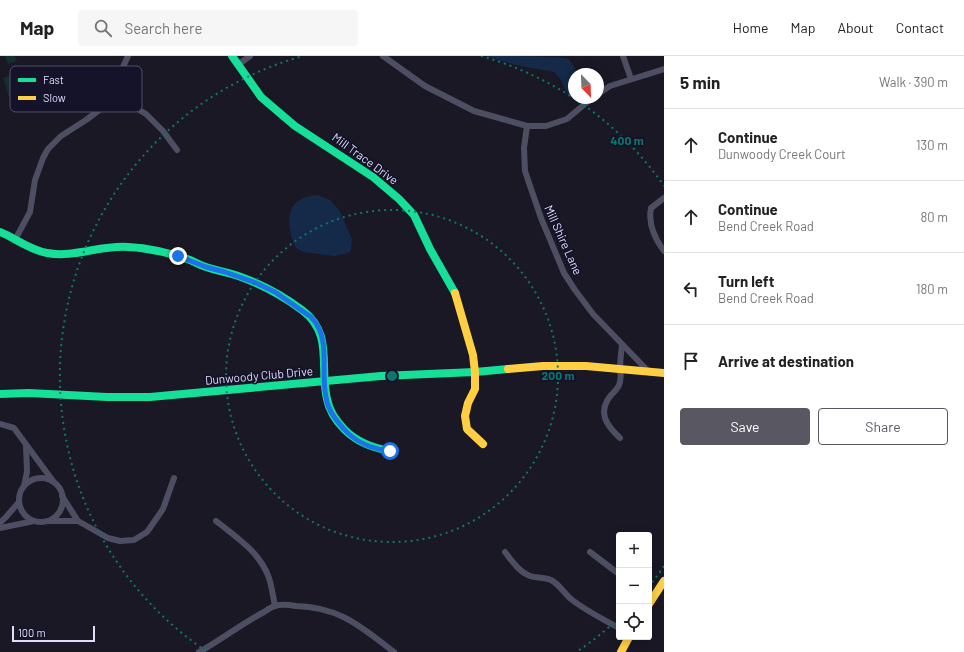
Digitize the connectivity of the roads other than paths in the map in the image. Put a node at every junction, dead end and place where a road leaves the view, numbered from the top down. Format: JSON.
{"nodes":[{"id":1,"x":128,"y":56,"type":"edge"},
{"id":2,"x":232,"y":56,"type":"edge"},
{"id":3,"x":250,"y":56,"type":"edge"},
{"id":4,"x":383,"y":56,"type":"edge"},
{"id":5,"x":623,"y":56,"type":"edge"},
{"id":6,"x":239,"y":64,"type":"junction"},
{"id":7,"x":123,"y":66,"type":"edge"},
{"id":8,"x":664,"y":69,"type":"edge"},
{"id":9,"x":632,"y":79,"type":"junction"},
{"id":10,"x":604,"y":90,"type":"edge"},
{"id":11,"x":585,"y":104,"type":"edge"},
{"id":12,"x":96,"y":112,"type":"edge"},
{"id":13,"x":142,"y":112,"type":"edge"},
{"id":14,"x":527,"y":126,"type":"junction"},
{"id":15,"x":177,"y":150,"type":"dead end"},
{"id":16,"x":664,"y":198,"type":"edge"},
{"id":17,"x":0,"y":232,"type":"edge"},
{"id":18,"x":16,"y":238,"type":"junction"},
{"id":19,"x":664,"y":251,"type":"edge"},
{"id":20,"x":622,"y":345,"type":"junction"},
{"id":21,"x":620,"y":369,"type":"junction"},
{"id":22,"x":475,"y":372,"type":"junction"},
{"id":23,"x":649,"y":372,"type":"junction"},
{"id":24,"x":664,"y":372,"type":"edge"},
{"id":25,"x":324,"y":382,"type":"junction"},
{"id":26,"x":0,"y":394,"type":"edge"},
{"id":27,"x":0,"y":424,"type":"edge"},
{"id":28,"x":620,"y":438,"type":"dead end"},
{"id":29,"x":483,"y":444,"type":"dead end"},
{"id":30,"x":26,"y":445,"type":"junction"},
{"id":31,"x":390,"y":451,"type":"dead end"},
{"id":32,"x":174,"y":478,"type":"dead end"},
{"id":33,"x":54,"y":482,"type":"junction"},
{"id":34,"x":24,"y":486,"type":"junction"},
{"id":35,"x":62,"y":496,"type":"junction"},
{"id":36,"x":19,"y":502,"type":"junction"},
{"id":37,"x":34,"y":521,"type":"junction"},
{"id":38,"x":48,"y":521,"type":"junction"},
{"id":39,"x":78,"y":521,"type":"junction"},
{"id":40,"x":216,"y":521,"type":"dead end"},
{"id":41,"x":0,"y":523,"type":"edge"},
{"id":42,"x":0,"y":528,"type":"edge"},
{"id":43,"x":505,"y":552,"type":"dead end"},
{"id":44,"x":590,"y":552,"type":"dead end"},
{"id":45,"x":616,"y":572,"type":"edge"},
{"id":46,"x":662,"y":586,"type":"edge"},
{"id":47,"x":652,"y":594,"type":"edge"},
{"id":48,"x":275,"y":606,"type":"junction"},
{"id":49,"x":616,"y":626,"type":"edge"},
{"id":50,"x":627,"y":640,"type":"edge"},
{"id":51,"x":199,"y":652,"type":"edge"},
{"id":52,"x":394,"y":652,"type":"edge"},
{"id":53,"x":621,"y":652,"type":"edge"}],
"edges":[{"from":1,"to":7,"type":"street"},
{"from":2,"to":6,"type":"street","name":"Mill Trace Drive"},
{"from":3,"to":6,"type":"street"},
{"from":4,"to":14,"type":"street"},
{"from":5,"to":9,"type":"street"},
{"from":6,"to":22,"type":"street","name":"Mill Trace Drive"},
{"from":8,"to":9,"type":"street"},
{"from":9,"to":10,"type":"street"},
{"from":11,"to":14,"type":"street"},
{"from":12,"to":18,"type":"street"},
{"from":13,"to":15,"type":"street"},
{"from":14,"to":20,"type":"street","name":"Mill Shire Lane"},
{"from":16,"to":19,"type":"street"},
{"from":17,"to":18,"type":"street"},
{"from":18,"to":25,"type":"street"},
{"from":20,"to":21,"type":"street"},
{"from":20,"to":23,"type":"street","name":"Mill Shire Lane"},
{"from":21,"to":22,"type":"street","name":"Dunwoody Club Drive"},
{"from":21,"to":23,"type":"street","name":"Dunwoody Club Drive"},
{"from":21,"to":28,"type":"street"},
{"from":22,"to":25,"type":"street","name":"Dunwoody Club Drive"},
{"from":22,"to":29,"type":"street","name":"Mill Trace Drive"},
{"from":23,"to":24,"type":"street","name":"Dunwoody Club Drive"},
{"from":25,"to":26,"type":"street","name":"Dunwoody Club Drive"},
{"from":25,"to":31,"type":"street"},
{"from":27,"to":30,"type":"street"},
{"from":30,"to":33,"type":"street"},
{"from":30,"to":34,"type":"street"},
{"from":32,"to":39,"type":"street"},
{"from":33,"to":34,"type":"street"},
{"from":33,"to":35,"type":"street"},
{"from":34,"to":36,"type":"street"},
{"from":35,"to":38,"type":"street"},
{"from":35,"to":39,"type":"street"},
{"from":36,"to":37,"type":"street"},
{"from":36,"to":41,"type":"street"},
{"from":37,"to":38,"type":"street"},
{"from":37,"to":42,"type":"street"},
{"from":38,"to":39,"type":"street"},
{"from":40,"to":48,"type":"street"},
{"from":43,"to":49,"type":"street"},
{"from":44,"to":45,"type":"street"},
{"from":46,"to":47,"type":"street"},
{"from":48,"to":51,"type":"street"},
{"from":48,"to":52,"type":"street"},
{"from":50,"to":53,"type":"street"}]}
